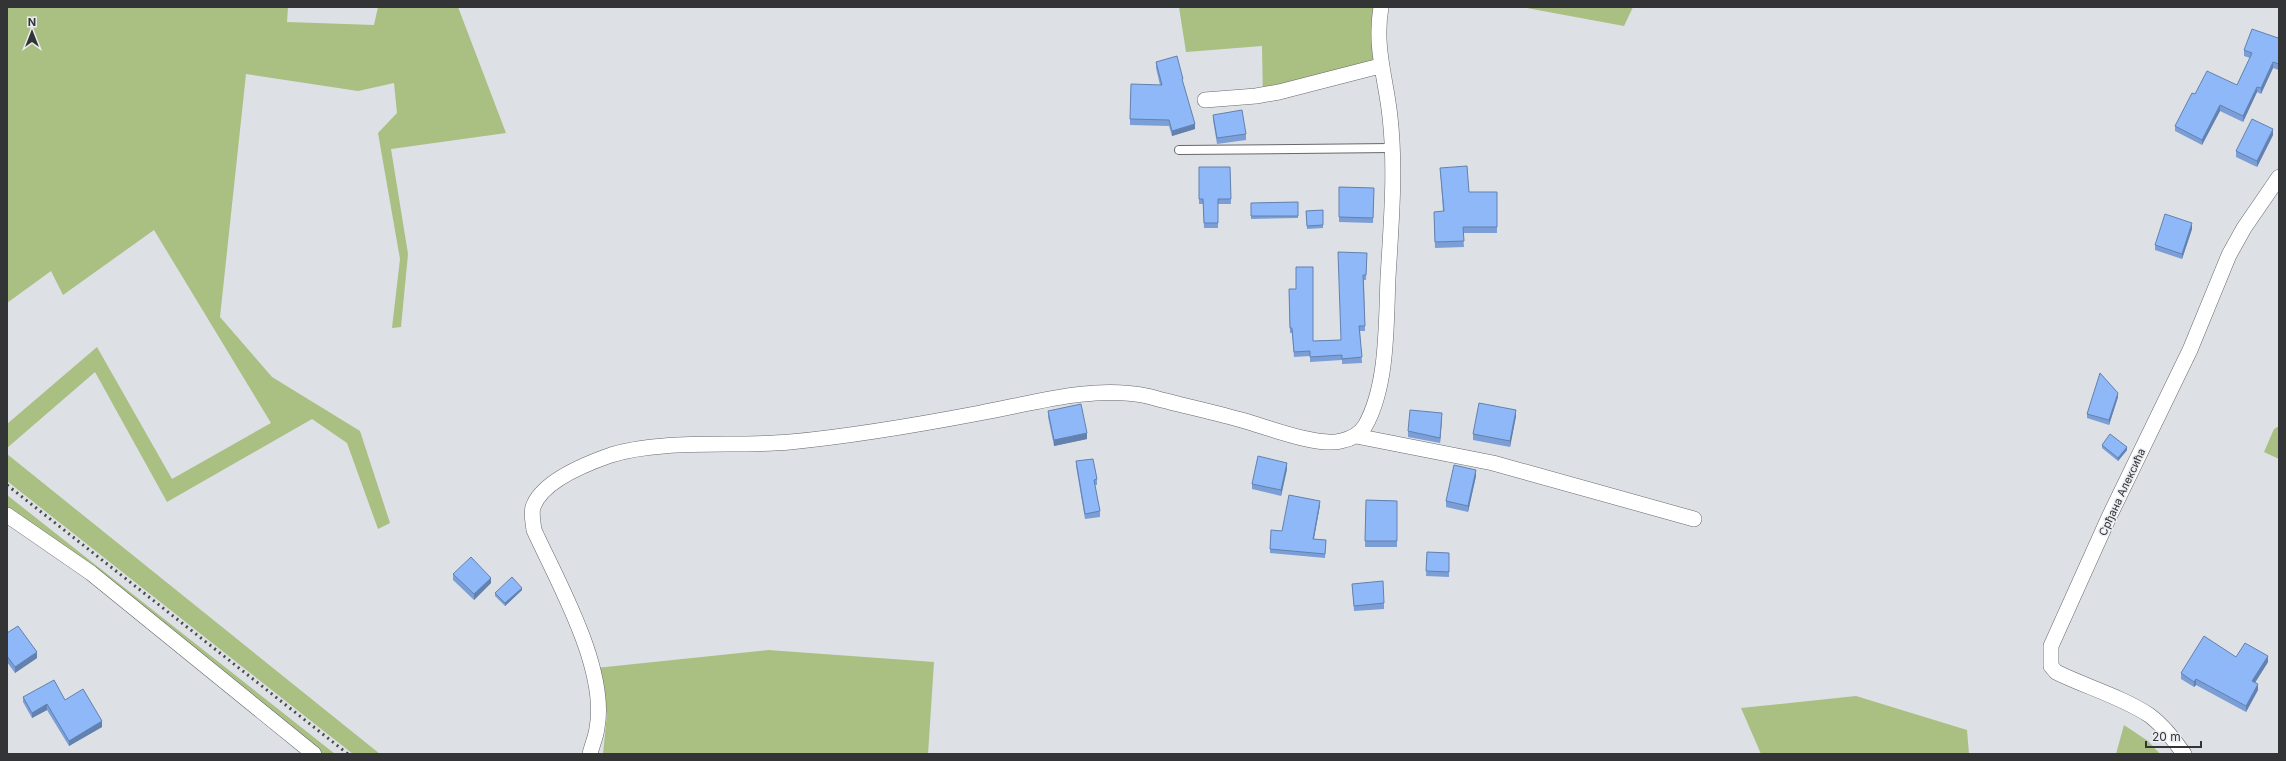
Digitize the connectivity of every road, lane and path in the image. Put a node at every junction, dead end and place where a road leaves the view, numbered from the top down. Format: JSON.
{"nodes":[{"id":1,"x":1381,"y":7,"type":"edge"},
{"id":2,"x":1380,"y":66,"type":"junction"},
{"id":3,"x":1205,"y":100,"type":"dead end"},
{"id":4,"x":1392,"y":148,"type":"junction"},
{"id":5,"x":1179,"y":150,"type":"dead end"},
{"id":6,"x":2279,"y":177,"type":"edge"},
{"id":7,"x":1356,"y":436,"type":"junction"},
{"id":8,"x":7,"y":515,"type":"edge"},
{"id":9,"x":1694,"y":519,"type":"dead end"},
{"id":10,"x":314,"y":754,"type":"edge"},
{"id":11,"x":590,"y":754,"type":"edge"},
{"id":12,"x":2184,"y":754,"type":"edge"}],
"edges":[{"from":1,"to":2,"type":"street"},
{"from":2,"to":3,"type":"street"},
{"from":2,"to":4,"type":"street"},
{"from":4,"to":5,"type":"lane"},
{"from":4,"to":7,"type":"street"},
{"from":6,"to":12,"type":"street","name":"Срђана Алексића"},
{"from":7,"to":9,"type":"street"},
{"from":7,"to":11,"type":"street"},
{"from":8,"to":10,"type":"street"}]}
